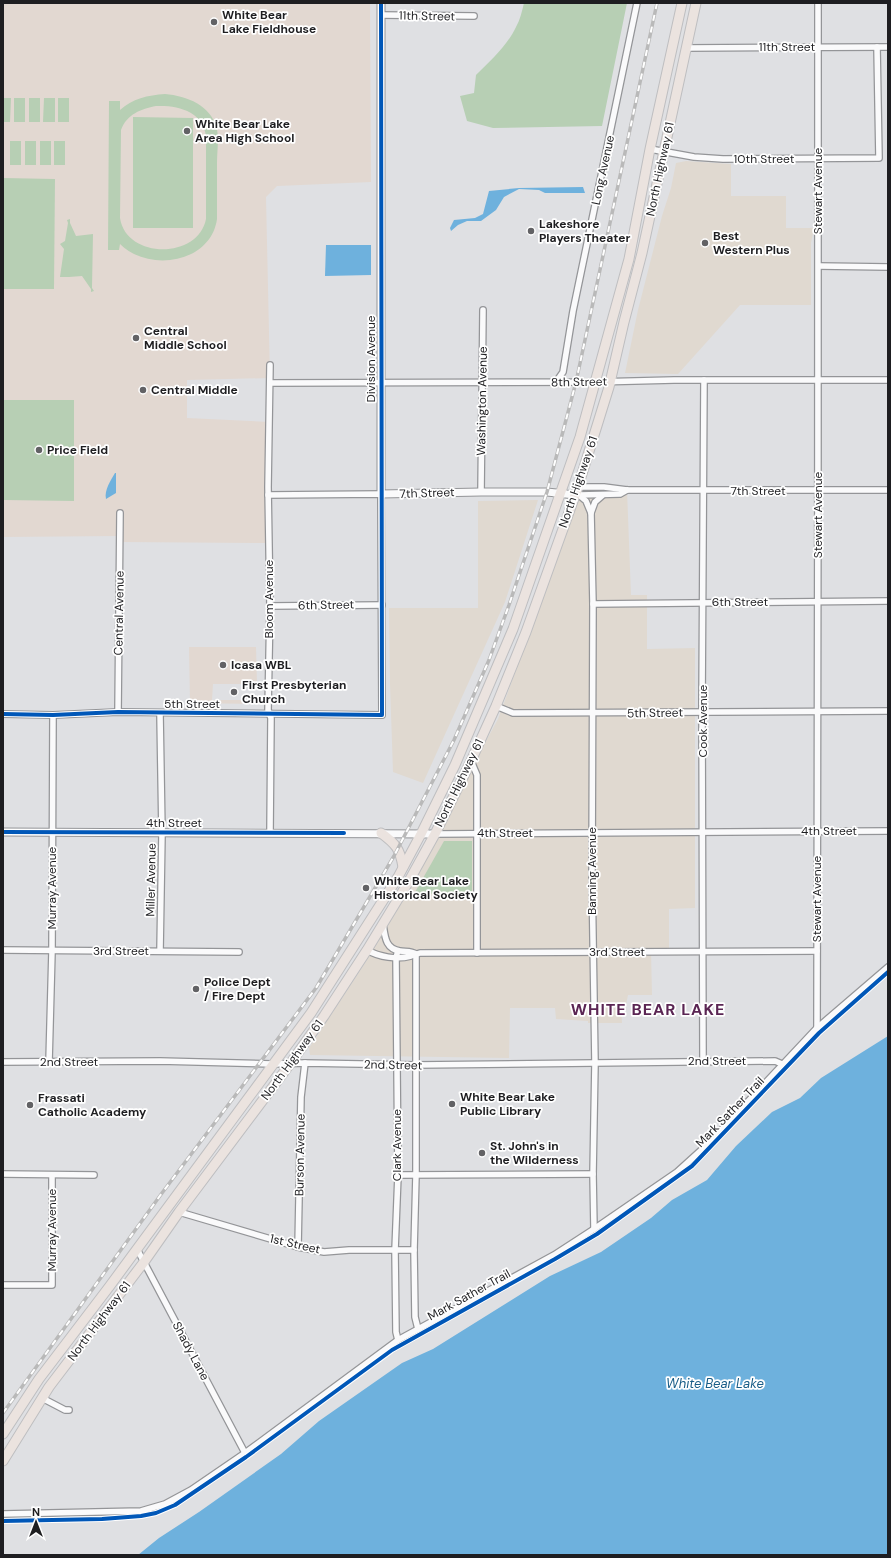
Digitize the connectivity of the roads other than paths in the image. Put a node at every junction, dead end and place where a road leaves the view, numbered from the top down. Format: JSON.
{"nodes":[{"id":1,"x":381,"y":3,"type":"edge"},
{"id":2,"x":637,"y":3,"type":"edge"},
{"id":3,"x":682,"y":3,"type":"edge"},
{"id":4,"x":696,"y":3,"type":"edge"},
{"id":5,"x":818,"y":3,"type":"edge"},
{"id":6,"x":381,"y":15,"type":"junction"},
{"id":7,"x":474,"y":16,"type":"dead end"},
{"id":8,"x":818,"y":47,"type":"junction"},
{"id":9,"x":888,"y":47,"type":"edge"},
{"id":10,"x":686,"y":48,"type":"junction"},
{"id":11,"x":877,"y":48,"type":"junction"},
{"id":12,"x":650,"y":149,"type":"junction"},
{"id":13,"x":664,"y":151,"type":"junction"},
{"id":14,"x":818,"y":159,"type":"junction"},
{"id":15,"x":819,"y":266,"type":"junction"},
{"id":16,"x":888,"y":267,"type":"edge"},
{"id":17,"x":483,"y":310,"type":"dead end"},
{"id":18,"x":270,"y":365,"type":"dead end"},
{"id":19,"x":704,"y":380,"type":"junction"},
{"id":20,"x":818,"y":380,"type":"junction"},
{"id":21,"x":888,"y":380,"type":"edge"},
{"id":22,"x":482,"y":382,"type":"junction"},
{"id":23,"x":556,"y":382,"type":"junction"},
{"id":24,"x":595,"y":382,"type":"junction"},
{"id":25,"x":611,"y":382,"type":"junction"},
{"id":26,"x":270,"y":383,"type":"junction"},
{"id":27,"x":381,"y":384,"type":"junction"},
{"id":28,"x":627,"y":490,"type":"junction"},
{"id":29,"x":888,"y":490,"type":"edge"},
{"id":30,"x":703,"y":491,"type":"junction"},
{"id":31,"x":818,"y":491,"type":"junction"},
{"id":32,"x":481,"y":492,"type":"junction"},
{"id":33,"x":577,"y":492,"type":"junction"},
{"id":34,"x":381,"y":494,"type":"junction"},
{"id":35,"x":561,"y":494,"type":"junction"},
{"id":36,"x":268,"y":495,"type":"junction"},
{"id":37,"x":603,"y":495,"type":"junction"},
{"id":38,"x":591,"y":512,"type":"junction"},
{"id":39,"x":120,"y":513,"type":"dead end"},
{"id":40,"x":888,"y":601,"type":"edge"},
{"id":41,"x":819,"y":602,"type":"junction"},
{"id":42,"x":704,"y":603,"type":"junction"},
{"id":43,"x":593,"y":604,"type":"junction"},
{"id":44,"x":382,"y":605,"type":"junction"},
{"id":45,"x":270,"y":606,"type":"junction"},
{"id":46,"x":489,"y":687,"type":"junction"},
{"id":47,"x":496,"y":706,"type":"junction"},
{"id":48,"x":888,"y":711,"type":"edge"},
{"id":49,"x":118,"y":712,"type":"junction"},
{"id":50,"x":702,"y":712,"type":"junction"},
{"id":51,"x":817,"y":712,"type":"junction"},
{"id":52,"x":592,"y":713,"type":"junction"},
{"id":53,"x":3,"y":714,"type":"edge"},
{"id":54,"x":160,"y":714,"type":"junction"},
{"id":55,"x":269,"y":714,"type":"junction"},
{"id":56,"x":53,"y":715,"type":"junction"},
{"id":57,"x":382,"y":715,"type":"joint"},
{"id":58,"x":471,"y":761,"type":"junction"},
{"id":59,"x":888,"y":831,"type":"edge"},
{"id":60,"x":3,"y":832,"type":"edge"},
{"id":61,"x":52,"y":832,"type":"junction"},
{"id":62,"x":593,"y":832,"type":"junction"},
{"id":63,"x":703,"y":832,"type":"junction"},
{"id":64,"x":818,"y":832,"type":"junction"},
{"id":65,"x":162,"y":833,"type":"junction"},
{"id":66,"x":270,"y":833,"type":"junction"},
{"id":67,"x":381,"y":833,"type":"junction"},
{"id":68,"x":478,"y":833,"type":"junction"},
{"id":69,"x":421,"y":834,"type":"junction"},
{"id":70,"x":435,"y":834,"type":"junction"},
{"id":71,"x":403,"y":867,"type":"junction"},
{"id":72,"x":383,"y":922,"type":"junction"},
{"id":73,"x":364,"y":930,"type":"junction"},
{"id":74,"x":3,"y":950,"type":"edge"},
{"id":75,"x":52,"y":950,"type":"junction"},
{"id":76,"x":367,"y":950,"type":"junction"},
{"id":77,"x":398,"y":950,"type":"junction"},
{"id":78,"x":817,"y":950,"type":"junction"},
{"id":79,"x":160,"y":951,"type":"junction"},
{"id":80,"x":239,"y":952,"type":"dead end"},
{"id":81,"x":592,"y":952,"type":"junction"},
{"id":82,"x":704,"y":952,"type":"junction"},
{"id":83,"x":477,"y":953,"type":"junction"},
{"id":84,"x":416,"y":954,"type":"junction"},
{"id":85,"x":396,"y":957,"type":"junction"},
{"id":86,"x":888,"y":967,"type":"edge"},
{"id":87,"x":817,"y":1028,"type":"junction"},
{"id":88,"x":703,"y":1061,"type":"junction"},
{"id":89,"x":3,"y":1062,"type":"edge"},
{"id":90,"x":49,"y":1062,"type":"junction"},
{"id":91,"x":305,"y":1063,"type":"junction"},
{"id":92,"x":595,"y":1063,"type":"junction"},
{"id":93,"x":273,"y":1064,"type":"junction"},
{"id":94,"x":290,"y":1064,"type":"junction"},
{"id":95,"x":782,"y":1064,"type":"junction"},
{"id":96,"x":397,"y":1065,"type":"junction"},
{"id":97,"x":416,"y":1065,"type":"junction"},
{"id":98,"x":3,"y":1174,"type":"edge"},
{"id":99,"x":593,"y":1174,"type":"junction"},
{"id":100,"x":52,"y":1175,"type":"junction"},
{"id":101,"x":94,"y":1175,"type":"dead end"},
{"id":102,"x":398,"y":1175,"type":"junction"},
{"id":103,"x":416,"y":1175,"type":"junction"},
{"id":104,"x":179,"y":1212,"type":"junction"},
{"id":105,"x":594,"y":1229,"type":"junction"},
{"id":106,"x":298,"y":1247,"type":"junction"},
{"id":107,"x":137,"y":1249,"type":"junction"},
{"id":108,"x":395,"y":1250,"type":"junction"},
{"id":109,"x":414,"y":1250,"type":"junction"},
{"id":110,"x":144,"y":1262,"type":"junction"},
{"id":111,"x":3,"y":1285,"type":"edge"},
{"id":112,"x":418,"y":1329,"type":"junction"},
{"id":113,"x":398,"y":1340,"type":"junction"},
{"id":114,"x":42,"y":1398,"type":"junction"},
{"id":115,"x":69,"y":1410,"type":"dead end"},
{"id":116,"x":3,"y":1434,"type":"edge"},
{"id":117,"x":245,"y":1453,"type":"junction"},
{"id":118,"x":3,"y":1461,"type":"edge"},
{"id":119,"x":3,"y":1514,"type":"edge"}],
"edges":[{"from":1,"to":6,"type":"street","name":"Division Avenue"},
{"from":2,"to":23,"type":"street","name":"Long Avenue"},
{"from":3,"to":12,"type":"main road","name":"North Highway 61"},
{"from":4,"to":10,"type":"main road","name":"North Highway 61"},
{"from":5,"to":8,"type":"street","name":"Stewart Avenue"},
{"from":6,"to":7,"type":"street","name":"11th Street"},
{"from":6,"to":27,"type":"street","name":"Division Avenue"},
{"from":8,"to":10,"type":"street","name":"11th Street"},
{"from":8,"to":11,"type":"street","name":"11th Street"},
{"from":8,"to":14,"type":"street","name":"Stewart Avenue"},
{"from":9,"to":11,"type":"street","name":"11th Street"},
{"from":10,"to":13,"type":"main road","name":"North Highway 61"},
{"from":11,"to":14,"type":"street","name":"10th Street"},
{"from":12,"to":13,"type":"street","name":"10th Street"},
{"from":12,"to":24,"type":"main road","name":"North Highway 61"},
{"from":13,"to":14,"type":"street","name":"10th Street"},
{"from":13,"to":25,"type":"main road","name":"North Highway 61"},
{"from":14,"to":15,"type":"street","name":"Stewart Avenue"},
{"from":15,"to":16,"type":"street"},
{"from":15,"to":20,"type":"street","name":"Stewart Avenue"},
{"from":17,"to":22,"type":"street","name":"Washington Avenue"},
{"from":18,"to":26,"type":"street","name":"Bloom Avenue"},
{"from":19,"to":20,"type":"street","name":"8th Street"},
{"from":19,"to":25,"type":"street","name":"8th Street"},
{"from":19,"to":30,"type":"street","name":"Cook Avenue"},
{"from":20,"to":21,"type":"street","name":"8th Street"},
{"from":20,"to":31,"type":"street","name":"Stewart Avenue"},
{"from":22,"to":23,"type":"street","name":"8th Street"},
{"from":22,"to":27,"type":"street","name":"8th Street"},
{"from":22,"to":32,"type":"street","name":"Washington Avenue"},
{"from":23,"to":24,"type":"street","name":"8th Street"},
{"from":24,"to":25,"type":"street","name":"8th Street"},
{"from":24,"to":35,"type":"main road","name":"North Highway 61"},
{"from":25,"to":33,"type":"main road","name":"North Highway 61"},
{"from":26,"to":27,"type":"street","name":"8th Street"},
{"from":26,"to":36,"type":"street","name":"Bloom Avenue"},
{"from":27,"to":34,"type":"street","name":"Division Avenue"},
{"from":28,"to":30,"type":"street","name":"7th Street"},
{"from":28,"to":33,"type":"street","name":"7th Street"},
{"from":28,"to":37,"type":"street","name":"7th Street"},
{"from":29,"to":31,"type":"street","name":"7th Street"},
{"from":30,"to":31,"type":"street","name":"7th Street"},
{"from":30,"to":42,"type":"street","name":"Cook Avenue"},
{"from":31,"to":41,"type":"street","name":"Stewart Avenue"},
{"from":32,"to":34,"type":"street","name":"7th Street"},
{"from":32,"to":35,"type":"street","name":"7th Street"},
{"from":33,"to":35,"type":"street","name":"7th Street"},
{"from":33,"to":37,"type":"street","name":"7th Street"},
{"from":33,"to":38,"type":"street"},
{"from":33,"to":47,"type":"main road","name":"North Highway 61"},
{"from":34,"to":36,"type":"street","name":"7th Street"},
{"from":34,"to":44,"type":"street","name":"Division Avenue"},
{"from":35,"to":46,"type":"main road","name":"North Highway 61"},
{"from":36,"to":45,"type":"street","name":"Bloom Avenue"},
{"from":37,"to":38,"type":"street"},
{"from":38,"to":43,"type":"street","name":"Banning Avenue"},
{"from":39,"to":49,"type":"street","name":"Central Avenue"},
{"from":40,"to":41,"type":"street","name":"6th Street"},
{"from":41,"to":42,"type":"street","name":"6th Street"},
{"from":41,"to":51,"type":"street","name":"Stewart Avenue"},
{"from":42,"to":43,"type":"street","name":"6th Street"},
{"from":42,"to":50,"type":"street","name":"Cook Avenue"},
{"from":43,"to":52,"type":"street","name":"Banning Avenue"},
{"from":44,"to":45,"type":"street","name":"6th Street"},
{"from":44,"to":57,"type":"street","name":"Division Avenue"},
{"from":45,"to":55,"type":"street","name":"Bloom Avenue"},
{"from":46,"to":47,"type":"main road"},
{"from":46,"to":69,"type":"main road","name":"North Highway 61"},
{"from":47,"to":52,"type":"street","name":"5th Street"},
{"from":47,"to":58,"type":"main road","name":"North Highway 61"},
{"from":48,"to":51,"type":"street","name":"5th Street"},
{"from":49,"to":54,"type":"street","name":"5th Street"},
{"from":49,"to":56,"type":"street","name":"5th Street"},
{"from":50,"to":51,"type":"street","name":"5th Street"},
{"from":50,"to":52,"type":"street","name":"5th Street"},
{"from":50,"to":63,"type":"street","name":"Cook Avenue"},
{"from":51,"to":64,"type":"street","name":"Stewart Avenue"},
{"from":52,"to":62,"type":"street","name":"Banning Avenue"},
{"from":53,"to":56,"type":"street","name":"5th Street"},
{"from":54,"to":55,"type":"street","name":"5th Street"},
{"from":54,"to":65,"type":"street","name":"Miller Avenue"},
{"from":55,"to":57,"type":"street","name":"5th Street"},
{"from":55,"to":66,"type":"street","name":"Bloom Avenue"},
{"from":56,"to":61,"type":"street","name":"Murray Avenue"},
{"from":58,"to":68,"type":"street"},
{"from":58,"to":70,"type":"main road","name":"North Highway 61"},
{"from":59,"to":64,"type":"street","name":"4th Street"},
{"from":60,"to":61,"type":"street","name":"4th Street"},
{"from":61,"to":65,"type":"street","name":"4th Street"},
{"from":61,"to":75,"type":"street","name":"Murray Avenue"},
{"from":62,"to":63,"type":"street","name":"4th Street"},
{"from":62,"to":68,"type":"street","name":"4th Street"},
{"from":62,"to":81,"type":"street","name":"Banning Avenue"},
{"from":63,"to":64,"type":"street","name":"4th Street"},
{"from":63,"to":82,"type":"street","name":"Cook Avenue"},
{"from":64,"to":78,"type":"street","name":"Stewart Avenue"},
{"from":65,"to":66,"type":"street","name":"4th Street"},
{"from":65,"to":79,"type":"street","name":"Miller Avenue"},
{"from":66,"to":67,"type":"street","name":"4th Street"},
{"from":67,"to":69,"type":"street","name":"4th Street"},
{"from":67,"to":71,"type":"main road"},
{"from":68,"to":70,"type":"street","name":"4th Street"},
{"from":68,"to":83,"type":"street"},
{"from":69,"to":70,"type":"street","name":"4th Street"},
{"from":69,"to":71,"type":"main road","name":"North Highway 61"},
{"from":70,"to":72,"type":"main road","name":"North Highway 61"},
{"from":71,"to":73,"type":"main road","name":"North Highway 61"},
{"from":72,"to":76,"type":"main road","name":"North Highway 61"},
{"from":72,"to":77,"type":"street"},
{"from":73,"to":76,"type":"main road"},
{"from":73,"to":93,"type":"main road","name":"North Highway 61"},
{"from":74,"to":75,"type":"street","name":"3rd Street"},
{"from":75,"to":79,"type":"street","name":"3rd Street"},
{"from":75,"to":90,"type":"street","name":"Murray Avenue"},
{"from":76,"to":85,"type":"street","name":"3rd Street"},
{"from":76,"to":94,"type":"main road","name":"North Highway 61"},
{"from":77,"to":84,"type":"street","name":"3rd Street"},
{"from":77,"to":85,"type":"street","name":"Clark Avenue"},
{"from":78,"to":82,"type":"street","name":"3rd Street"},
{"from":78,"to":87,"type":"street","name":"Stewart Avenue"},
{"from":79,"to":80,"type":"street","name":"3rd Street"},
{"from":81,"to":82,"type":"street","name":"3rd Street"},
{"from":81,"to":83,"type":"street","name":"3rd Street"},
{"from":81,"to":92,"type":"street","name":"Banning Avenue"},
{"from":82,"to":88,"type":"street","name":"Cook Avenue"},
{"from":83,"to":84,"type":"street","name":"3rd Street"},
{"from":84,"to":85,"type":"street","name":"3rd Street"},
{"from":84,"to":97,"type":"street","name":"Clark Avenue"},
{"from":85,"to":96,"type":"street","name":"Clark Avenue"},
{"from":86,"to":87,"type":"street"},
{"from":87,"to":95,"type":"street"},
{"from":88,"to":92,"type":"street","name":"2nd Street"},
{"from":88,"to":95,"type":"street","name":"2nd Street"},
{"from":89,"to":90,"type":"street","name":"2nd Street"},
{"from":90,"to":93,"type":"street","name":"2nd Street"},
{"from":91,"to":94,"type":"street","name":"2nd Street"},
{"from":91,"to":96,"type":"street","name":"2nd Street"},
{"from":91,"to":106,"type":"street","name":"Burson Avenue"},
{"from":92,"to":97,"type":"street","name":"2nd Street"},
{"from":92,"to":99,"type":"street","name":"Banning Avenue"},
{"from":93,"to":94,"type":"street","name":"2nd Street"},
{"from":93,"to":107,"type":"main road","name":"North Highway 61"},
{"from":94,"to":104,"type":"main road","name":"North Highway 61"},
{"from":95,"to":105,"type":"street"},
{"from":96,"to":97,"type":"street","name":"2nd Street"},
{"from":96,"to":102,"type":"street","name":"Clark Avenue"},
{"from":97,"to":103,"type":"street","name":"Clark Avenue"},
{"from":98,"to":100,"type":"street"},
{"from":99,"to":103,"type":"street"},
{"from":99,"to":105,"type":"street","name":"Banning Avenue"},
{"from":100,"to":101,"type":"street"},
{"from":100,"to":111,"type":"street","name":"Murray Avenue"},
{"from":102,"to":103,"type":"street"},
{"from":102,"to":108,"type":"street","name":"Clark Avenue"},
{"from":103,"to":109,"type":"street","name":"Clark Avenue"},
{"from":104,"to":106,"type":"street","name":"1st Street"},
{"from":104,"to":110,"type":"main road","name":"North Highway 61"},
{"from":105,"to":112,"type":"street"},
{"from":106,"to":108,"type":"street","name":"1st Street"},
{"from":107,"to":110,"type":"street","name":"Shady Lane"},
{"from":107,"to":116,"type":"main road","name":"North Highway 61"},
{"from":108,"to":109,"type":"street","name":"1st Street"},
{"from":108,"to":113,"type":"street","name":"Clark Avenue"},
{"from":109,"to":112,"type":"street","name":"Clark Avenue"},
{"from":110,"to":114,"type":"main road","name":"North Highway 61"},
{"from":110,"to":117,"type":"street","name":"Shady Lane"},
{"from":112,"to":113,"type":"street"},
{"from":113,"to":117,"type":"street"},
{"from":114,"to":115,"type":"street"},
{"from":114,"to":118,"type":"main road","name":"North Highway 61"},
{"from":117,"to":119,"type":"street"}]}
